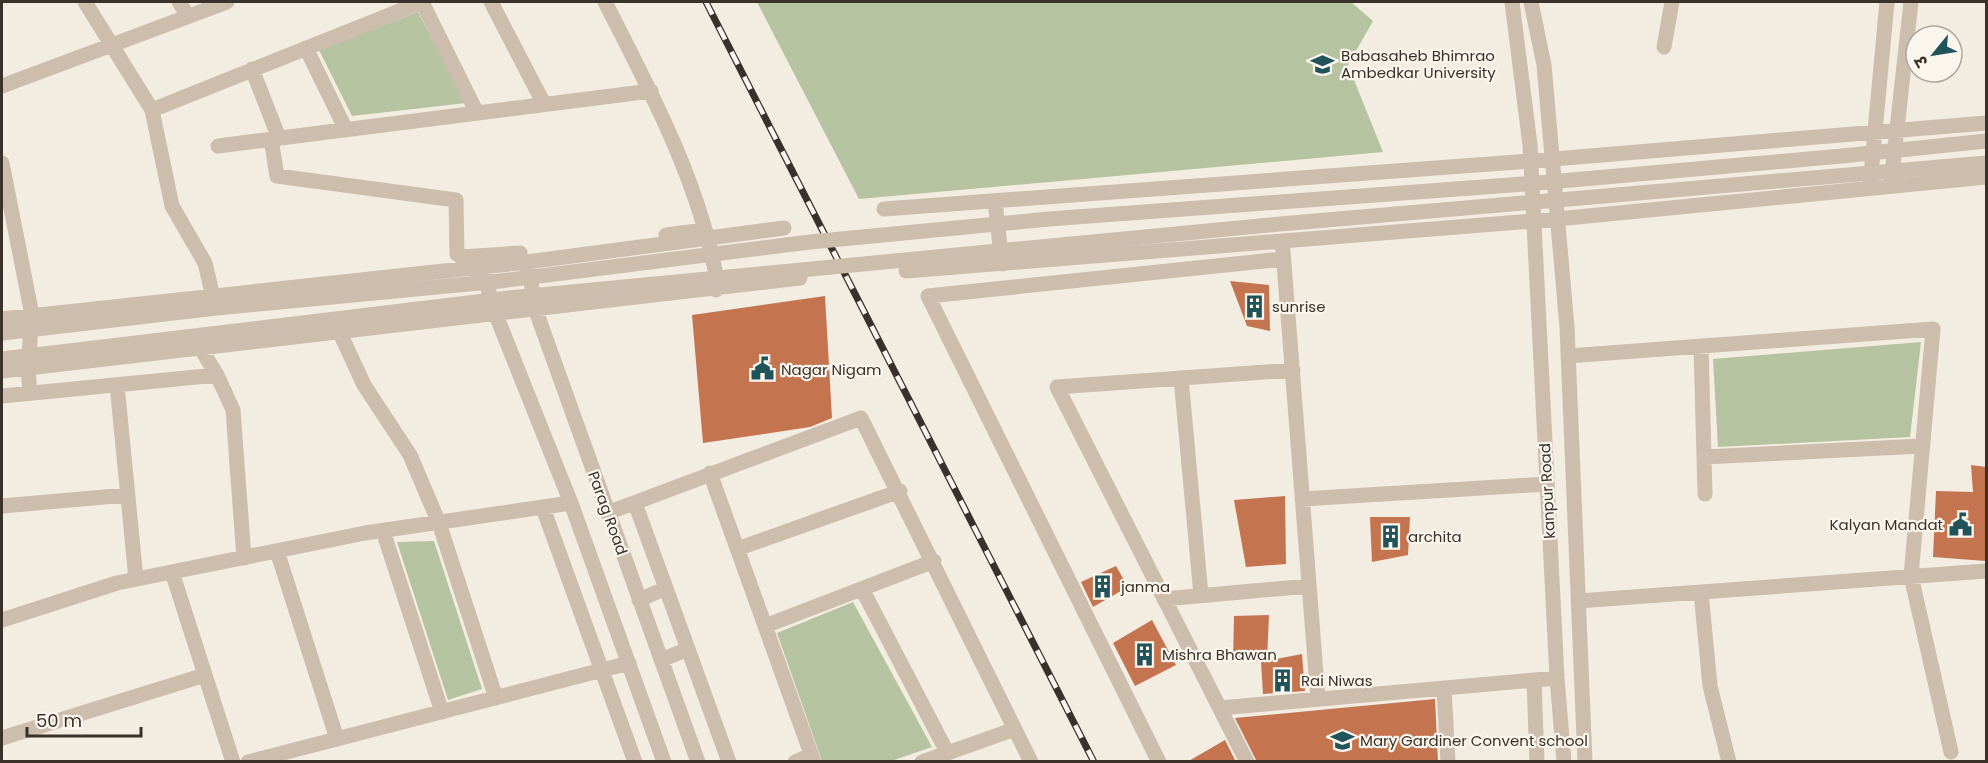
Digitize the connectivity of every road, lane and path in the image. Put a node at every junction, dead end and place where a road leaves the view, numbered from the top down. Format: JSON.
{"nodes":[{"id":1,"x":85,"y":2,"type":"edge"},
{"id":2,"x":179,"y":2,"type":"edge"},
{"id":3,"x":227,"y":2,"type":"edge"},
{"id":4,"x":422,"y":2,"type":"edge"},
{"id":5,"x":491,"y":2,"type":"edge"},
{"id":6,"x":605,"y":2,"type":"edge"},
{"id":7,"x":1512,"y":2,"type":"edge"},
{"id":8,"x":1531,"y":2,"type":"edge"},
{"id":9,"x":1672,"y":2,"type":"edge"},
{"id":10,"x":1887,"y":2,"type":"edge"},
{"id":11,"x":1911,"y":2,"type":"edge"},
{"id":12,"x":188,"y":16,"type":"junction"},
{"id":13,"x":111,"y":45,"type":"junction"},
{"id":14,"x":1664,"y":47,"type":"dead end"},
{"id":15,"x":306,"y":48,"type":"junction"},
{"id":16,"x":252,"y":69,"type":"junction"},
{"id":17,"x":2,"y":86,"type":"edge"},
{"id":18,"x":651,"y":91,"type":"junction"},
{"id":19,"x":544,"y":104,"type":"junction"},
{"id":20,"x":152,"y":110,"type":"junction"},
{"id":21,"x":477,"y":113,"type":"junction"},
{"id":22,"x":1986,"y":123,"type":"edge"},
{"id":23,"x":1897,"y":129,"type":"junction"},
{"id":24,"x":346,"y":130,"type":"junction"},
{"id":25,"x":1875,"y":132,"type":"junction"},
{"id":26,"x":275,"y":139,"type":"junction"},
{"id":27,"x":1986,"y":141,"type":"edge"},
{"id":28,"x":218,"y":146,"type":"dead end"},
{"id":29,"x":1551,"y":159,"type":"junction"},
{"id":30,"x":1530,"y":161,"type":"junction"},
{"id":31,"x":2,"y":163,"type":"edge"},
{"id":32,"x":1986,"y":163,"type":"edge"},
{"id":33,"x":1986,"y":177,"type":"edge"},
{"id":34,"x":1890,"y":186,"type":"junction"},
{"id":35,"x":1869,"y":188,"type":"junction"},
{"id":36,"x":995,"y":201,"type":"junction"},
{"id":37,"x":884,"y":209,"type":"dead end"},
{"id":38,"x":1557,"y":219,"type":"junction"},
{"id":39,"x":1532,"y":220,"type":"junction"},
{"id":40,"x":784,"y":228,"type":"dead end"},
{"id":41,"x":706,"y":235,"type":"junction"},
{"id":42,"x":1283,"y":242,"type":"junction"},
{"id":43,"x":1283,"y":259,"type":"junction"},
{"id":44,"x":527,"y":262,"type":"junction"},
{"id":45,"x":1002,"y":264,"type":"junction"},
{"id":46,"x":482,"y":267,"type":"junction"},
{"id":47,"x":906,"y":271,"type":"dead end"},
{"id":48,"x":800,"y":278,"type":"dead end"},
{"id":49,"x":716,"y":290,"type":"junction"},
{"id":50,"x":213,"y":297,"type":"junction"},
{"id":51,"x":536,"y":310,"type":"junction"},
{"id":52,"x":32,"y":315,"type":"junction"},
{"id":53,"x":496,"y":315,"type":"junction"},
{"id":54,"x":2,"y":319,"type":"edge"},
{"id":55,"x":2,"y":333,"type":"edge"},
{"id":56,"x":340,"y":333,"type":"junction"},
{"id":57,"x":1701,"y":346,"type":"junction"},
{"id":58,"x":201,"y":349,"type":"junction"},
{"id":59,"x":1568,"y":356,"type":"junction"},
{"id":60,"x":2,"y":359,"type":"edge"},
{"id":61,"x":28,"y":368,"type":"junction"},
{"id":62,"x":1293,"y":370,"type":"junction"},
{"id":63,"x":2,"y":371,"type":"edge"},
{"id":64,"x":217,"y":375,"type":"junction"},
{"id":65,"x":1181,"y":378,"type":"junction"},
{"id":66,"x":117,"y":385,"type":"junction"},
{"id":67,"x":30,"y":393,"type":"junction"},
{"id":68,"x":2,"y":396,"type":"edge"},
{"id":69,"x":1922,"y":446,"type":"junction"},
{"id":70,"x":1704,"y":457,"type":"junction"},
{"id":71,"x":710,"y":473,"type":"junction"},
{"id":72,"x":1547,"y":484,"type":"junction"},
{"id":73,"x":900,"y":491,"type":"junction"},
{"id":74,"x":1705,"y":494,"type":"dead end"},
{"id":75,"x":127,"y":495,"type":"junction"},
{"id":76,"x":1302,"y":499,"type":"junction"},
{"id":77,"x":571,"y":503,"type":"junction"},
{"id":78,"x":2,"y":506,"type":"edge"},
{"id":79,"x":543,"y":508,"type":"junction"},
{"id":80,"x":620,"y":508,"type":"junction"},
{"id":81,"x":439,"y":523,"type":"junction"},
{"id":82,"x":383,"y":531,"type":"junction"},
{"id":83,"x":737,"y":549,"type":"junction"},
{"id":84,"x":277,"y":551,"type":"junction"},
{"id":85,"x":244,"y":558,"type":"junction"},
{"id":86,"x":934,"y":561,"type":"junction"},
{"id":87,"x":1986,"y":571,"type":"edge"},
{"id":88,"x":172,"y":572,"type":"junction"},
{"id":89,"x":1911,"y":576,"type":"junction"},
{"id":90,"x":136,"y":579,"type":"junction"},
{"id":91,"x":1309,"y":586,"type":"junction"},
{"id":92,"x":862,"y":589,"type":"junction"},
{"id":93,"x":1701,"y":592,"type":"junction"},
{"id":94,"x":652,"y":594,"type":"junction"},
{"id":95,"x":1201,"y":595,"type":"junction"},
{"id":96,"x":1164,"y":599,"type":"junction"},
{"id":97,"x":1578,"y":601,"type":"junction"},
{"id":98,"x":2,"y":620,"type":"edge"},
{"id":99,"x":1579,"y":620,"type":"junction"},
{"id":100,"x":1554,"y":621,"type":"junction"},
{"id":101,"x":765,"y":626,"type":"junction"},
{"id":102,"x":684,"y":650,"type":"junction"},
{"id":103,"x":664,"y":659,"type":"junction"},
{"id":104,"x":629,"y":663,"type":"junction"},
{"id":105,"x":602,"y":671,"type":"junction"},
{"id":106,"x":205,"y":675,"type":"junction"},
{"id":107,"x":1557,"y":678,"type":"junction"},
{"id":108,"x":1534,"y":681,"type":"junction"},
{"id":109,"x":1444,"y":688,"type":"junction"},
{"id":110,"x":496,"y":698,"type":"junction"},
{"id":111,"x":1318,"y":699,"type":"junction"},
{"id":112,"x":1220,"y":708,"type":"junction"},
{"id":113,"x":442,"y":712,"type":"junction"},
{"id":114,"x":1016,"y":729,"type":"junction"},
{"id":115,"x":2,"y":738,"type":"edge"},
{"id":116,"x":337,"y":739,"type":"junction"},
{"id":117,"x":1951,"y":752,"type":"dead end"},
{"id":118,"x":947,"y":753,"type":"junction"},
{"id":119,"x":813,"y":758,"type":"edge"},
{"id":120,"x":233,"y":762,"type":"edge"},
{"id":121,"x":248,"y":762,"type":"edge"},
{"id":122,"x":635,"y":762,"type":"edge"},
{"id":123,"x":664,"y":762,"type":"edge"},
{"id":124,"x":698,"y":762,"type":"edge"},
{"id":125,"x":729,"y":762,"type":"edge"},
{"id":126,"x":795,"y":762,"type":"edge"},
{"id":127,"x":921,"y":762,"type":"edge"},
{"id":128,"x":1031,"y":762,"type":"edge"},
{"id":129,"x":1159,"y":762,"type":"edge"},
{"id":130,"x":1247,"y":762,"type":"edge"},
{"id":131,"x":1448,"y":762,"type":"edge"},
{"id":132,"x":1537,"y":762,"type":"edge"},
{"id":133,"x":1564,"y":762,"type":"edge"},
{"id":134,"x":1585,"y":762,"type":"edge"},
{"id":135,"x":1728,"y":762,"type":"edge"}],
"edges":[{"from":1,"to":13,"type":"street"},
{"from":2,"to":12,"type":"street"},
{"from":3,"to":12,"type":"street"},
{"from":4,"to":15,"type":"street"},
{"from":4,"to":21,"type":"street"},
{"from":5,"to":19,"type":"street"},
{"from":6,"to":18,"type":"street"},
{"from":7,"to":30,"type":"street","name":"kanpur Road"},
{"from":8,"to":29,"type":"street"},
{"from":9,"to":14,"type":"street"},
{"from":10,"to":25,"type":"street"},
{"from":11,"to":23,"type":"street"},
{"from":12,"to":13,"type":"street"},
{"from":13,"to":17,"type":"street"},
{"from":13,"to":20,"type":"street"},
{"from":15,"to":16,"type":"street"},
{"from":15,"to":24,"type":"street"},
{"from":16,"to":20,"type":"street"},
{"from":16,"to":26,"type":"street"},
{"from":18,"to":19,"type":"street"},
{"from":18,"to":41,"type":"street"},
{"from":19,"to":21,"type":"street"},
{"from":20,"to":50,"type":"street"},
{"from":21,"to":24,"type":"street"},
{"from":22,"to":23,"type":"street"},
{"from":23,"to":25,"type":"street"},
{"from":23,"to":34,"type":"street"},
{"from":24,"to":26,"type":"street"},
{"from":25,"to":29,"type":"street"},
{"from":25,"to":35,"type":"street"},
{"from":26,"to":28,"type":"street"},
{"from":26,"to":41,"type":"street"},
{"from":27,"to":55,"type":"street","bridge":true},
{"from":29,"to":30,"type":"street"},
{"from":29,"to":38,"type":"street"},
{"from":30,"to":36,"type":"street"},
{"from":30,"to":39,"type":"street","name":"kanpur Road"},
{"from":31,"to":52,"type":"street"},
{"from":32,"to":60,"type":"street","bridge":true},
{"from":33,"to":34,"type":"street"},
{"from":34,"to":35,"type":"street"},
{"from":35,"to":38,"type":"street"},
{"from":36,"to":37,"type":"street"},
{"from":36,"to":45,"type":"street"},
{"from":38,"to":39,"type":"street"},
{"from":38,"to":59,"type":"street"},
{"from":39,"to":42,"type":"street"},
{"from":39,"to":72,"type":"street","name":"kanpur Road"},
{"from":40,"to":41,"type":"street"},
{"from":41,"to":44,"type":"street"},
{"from":41,"to":49,"type":"street"},
{"from":42,"to":43,"type":"street"},
{"from":42,"to":45,"type":"street"},
{"from":43,"to":62,"type":"street"},
{"from":43,"to":129,"type":"street"},
{"from":44,"to":46,"type":"street"},
{"from":44,"to":51,"type":"street","name":"Parag Road"},
{"from":45,"to":47,"type":"street"},
{"from":46,"to":50,"type":"street"},
{"from":46,"to":53,"type":"street","name":"Parag Road"},
{"from":48,"to":49,"type":"street"},
{"from":49,"to":51,"type":"street"},
{"from":50,"to":52,"type":"street"},
{"from":51,"to":53,"type":"street"},
{"from":51,"to":80,"type":"street","name":"Parag Road"},
{"from":52,"to":54,"type":"street"},
{"from":52,"to":61,"type":"street"},
{"from":53,"to":56,"type":"street"},
{"from":53,"to":77,"type":"street","name":"Parag Road"},
{"from":56,"to":58,"type":"street"},
{"from":56,"to":81,"type":"street"},
{"from":57,"to":59,"type":"street"},
{"from":57,"to":69,"type":"street"},
{"from":57,"to":70,"type":"street"},
{"from":58,"to":61,"type":"street"},
{"from":58,"to":64,"type":"street"},
{"from":59,"to":97,"type":"street"},
{"from":61,"to":63,"type":"street"},
{"from":61,"to":67,"type":"street"},
{"from":62,"to":65,"type":"street"},
{"from":62,"to":76,"type":"street"},
{"from":64,"to":66,"type":"street"},
{"from":64,"to":85,"type":"street"},
{"from":65,"to":95,"type":"street"},
{"from":65,"to":96,"type":"street"},
{"from":66,"to":67,"type":"street"},
{"from":66,"to":75,"type":"street"},
{"from":67,"to":68,"type":"street"},
{"from":69,"to":70,"type":"street"},
{"from":69,"to":89,"type":"street"},
{"from":70,"to":74,"type":"street"},
{"from":71,"to":73,"type":"street"},
{"from":71,"to":80,"type":"street"},
{"from":71,"to":83,"type":"street"},
{"from":72,"to":76,"type":"street"},
{"from":72,"to":100,"type":"street","name":"kanpur Road"},
{"from":73,"to":83,"type":"street"},
{"from":73,"to":86,"type":"street"},
{"from":75,"to":78,"type":"street"},
{"from":75,"to":90,"type":"street"},
{"from":76,"to":91,"type":"street"},
{"from":77,"to":79,"type":"street"},
{"from":77,"to":104,"type":"street","name":"Parag Road"},
{"from":79,"to":81,"type":"street"},
{"from":79,"to":105,"type":"street"},
{"from":80,"to":94,"type":"street","name":"Parag Road"},
{"from":80,"to":94,"type":"street"},
{"from":81,"to":82,"type":"street"},
{"from":81,"to":110,"type":"street"},
{"from":82,"to":84,"type":"street"},
{"from":82,"to":113,"type":"street"},
{"from":83,"to":101,"type":"street"},
{"from":84,"to":85,"type":"street"},
{"from":84,"to":116,"type":"street"},
{"from":85,"to":88,"type":"street"},
{"from":86,"to":92,"type":"street"},
{"from":86,"to":114,"type":"street"},
{"from":87,"to":89,"type":"street"},
{"from":88,"to":90,"type":"street"},
{"from":88,"to":106,"type":"street"},
{"from":89,"to":93,"type":"street"},
{"from":89,"to":117,"type":"street"},
{"from":90,"to":98,"type":"street"},
{"from":91,"to":95,"type":"street"},
{"from":91,"to":111,"type":"street"},
{"from":92,"to":101,"type":"street"},
{"from":92,"to":118,"type":"street"},
{"from":93,"to":97,"type":"street"},
{"from":93,"to":135,"type":"street"},
{"from":94,"to":102,"type":"street"},
{"from":94,"to":103,"type":"street","name":"Parag Road"},
{"from":95,"to":96,"type":"street"},
{"from":96,"to":112,"type":"street"},
{"from":97,"to":99,"type":"street"},
{"from":99,"to":100,"type":"street"},
{"from":99,"to":134,"type":"street"},
{"from":100,"to":107,"type":"street","name":"kanpur Road"},
{"from":101,"to":119,"type":"street"},
{"from":102,"to":103,"type":"street"},
{"from":102,"to":125,"type":"street"},
{"from":103,"to":124,"type":"street","name":"Parag Road"},
{"from":104,"to":105,"type":"street"},
{"from":104,"to":123,"type":"street","name":"Parag Road"},
{"from":105,"to":110,"type":"street"},
{"from":105,"to":122,"type":"street"},
{"from":106,"to":115,"type":"street"},
{"from":106,"to":120,"type":"street"},
{"from":107,"to":108,"type":"street"},
{"from":107,"to":133,"type":"street","name":"kanpur Road"},
{"from":108,"to":109,"type":"street"},
{"from":108,"to":132,"type":"street"},
{"from":109,"to":111,"type":"street"},
{"from":109,"to":131,"type":"street"},
{"from":110,"to":113,"type":"street"},
{"from":111,"to":112,"type":"street"},
{"from":112,"to":130,"type":"street"},
{"from":113,"to":116,"type":"street"},
{"from":114,"to":118,"type":"street"},
{"from":114,"to":128,"type":"street"},
{"from":116,"to":121,"type":"street"},
{"from":118,"to":127,"type":"street"},
{"from":119,"to":126,"type":"street"}]}
